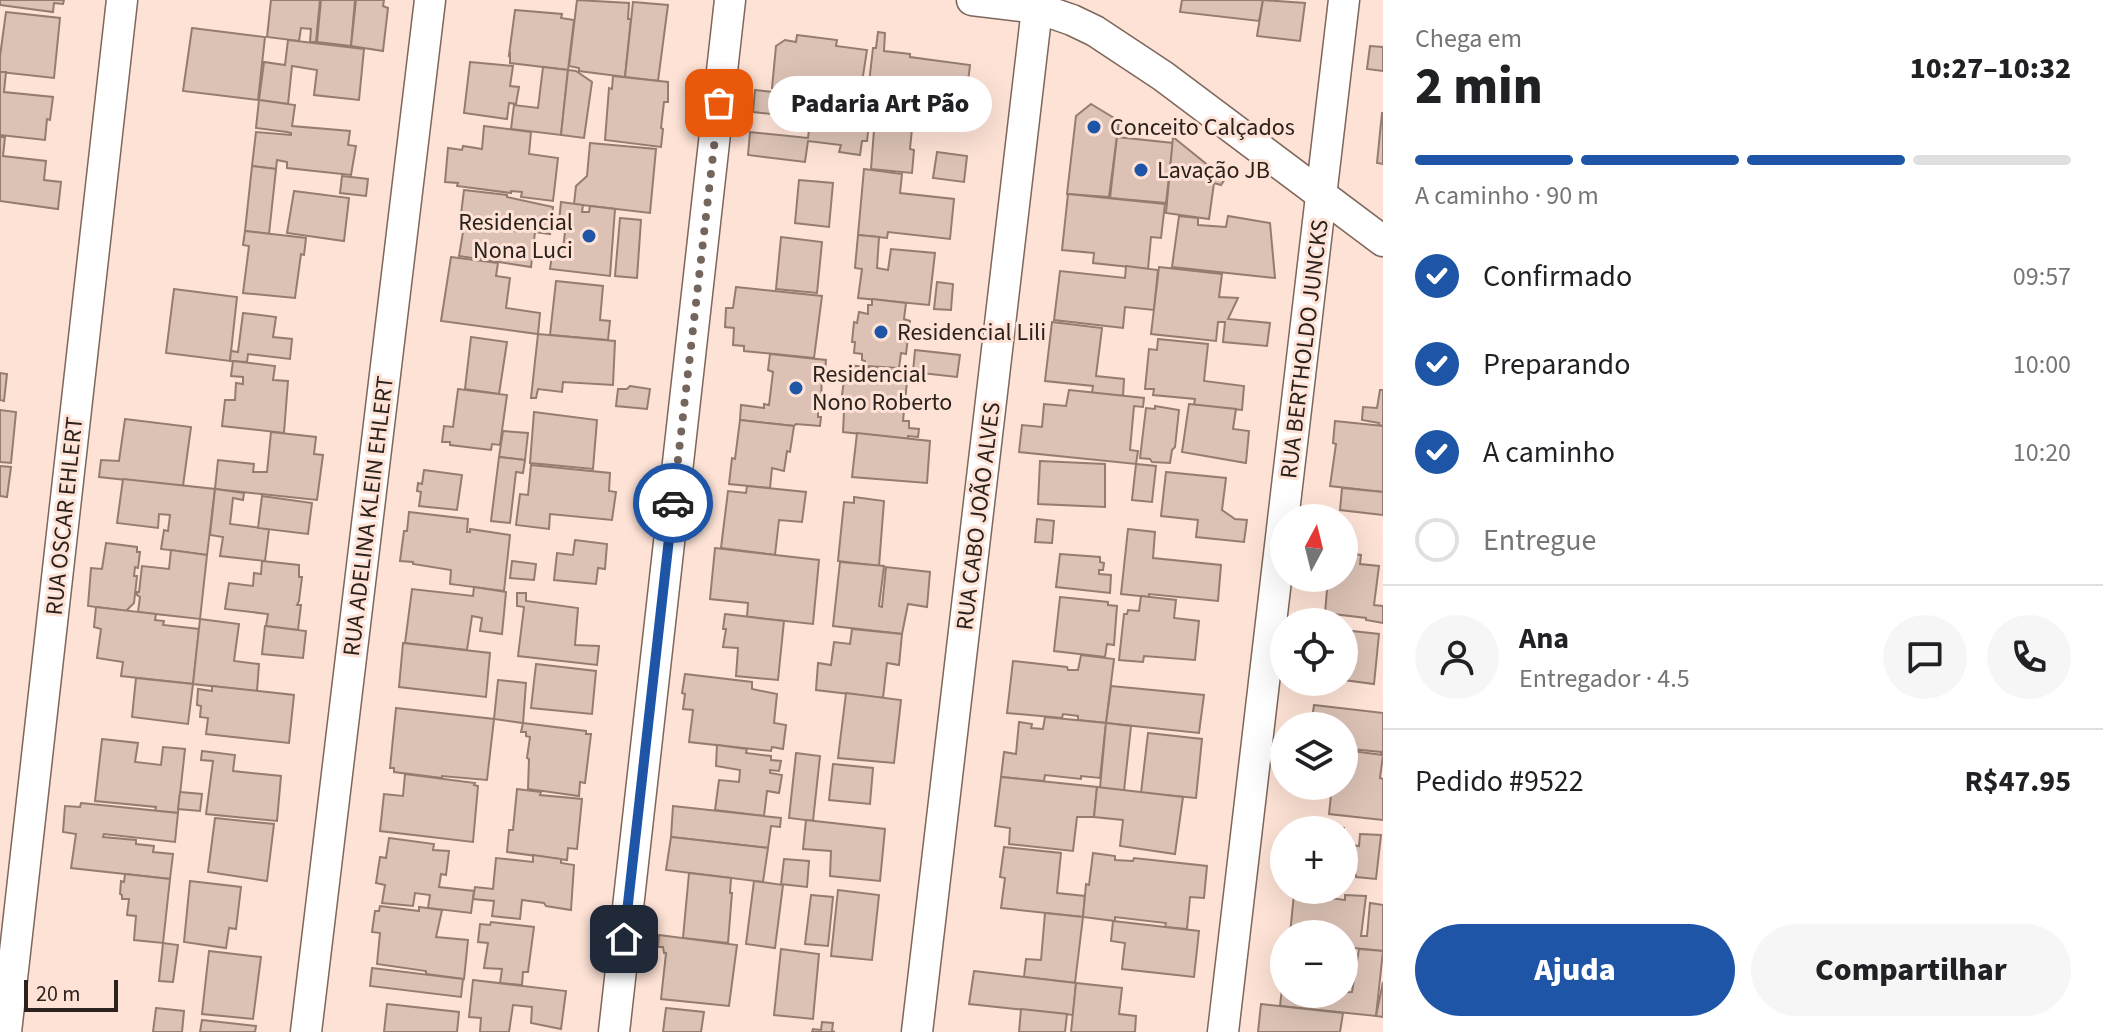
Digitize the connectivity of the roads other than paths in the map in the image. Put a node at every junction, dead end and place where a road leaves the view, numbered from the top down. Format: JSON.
{"nodes":[{"id":1,"x":122,"y":0,"type":"edge"},
{"id":2,"x":430,"y":0,"type":"edge"},
{"id":3,"x":730,"y":0,"type":"edge"},
{"id":4,"x":972,"y":0,"type":"edge"},
{"id":5,"x":1344,"y":0,"type":"edge"},
{"id":6,"x":1038,"y":4,"type":"edge"},
{"id":7,"x":1322,"y":194,"type":"junction"},
{"id":8,"x":1383,"y":241,"type":"edge"},
{"id":9,"x":6,"y":1032,"type":"edge"},
{"id":10,"x":306,"y":1032,"type":"edge"},
{"id":11,"x":614,"y":1032,"type":"edge"},
{"id":12,"x":917,"y":1032,"type":"edge"},
{"id":13,"x":1223,"y":1032,"type":"edge"}],
"edges":[{"from":1,"to":9,"type":"street","name":"RUA OSCAR EHLERT"},
{"from":2,"to":10,"type":"street","name":"RUA ADELINA KLEIN EHLERT"},
{"from":3,"to":11,"type":"street"},
{"from":4,"to":6,"type":"street"},
{"from":5,"to":7,"type":"street","name":"RUA BERTHOLDO JUNCKS"},
{"from":6,"to":7,"type":"street"},
{"from":6,"to":12,"type":"street","name":"RUA CABO JOÃO ALVES"},
{"from":7,"to":8,"type":"street"},
{"from":7,"to":13,"type":"street","name":"RUA BERTHOLDO JUNCKS"}]}
